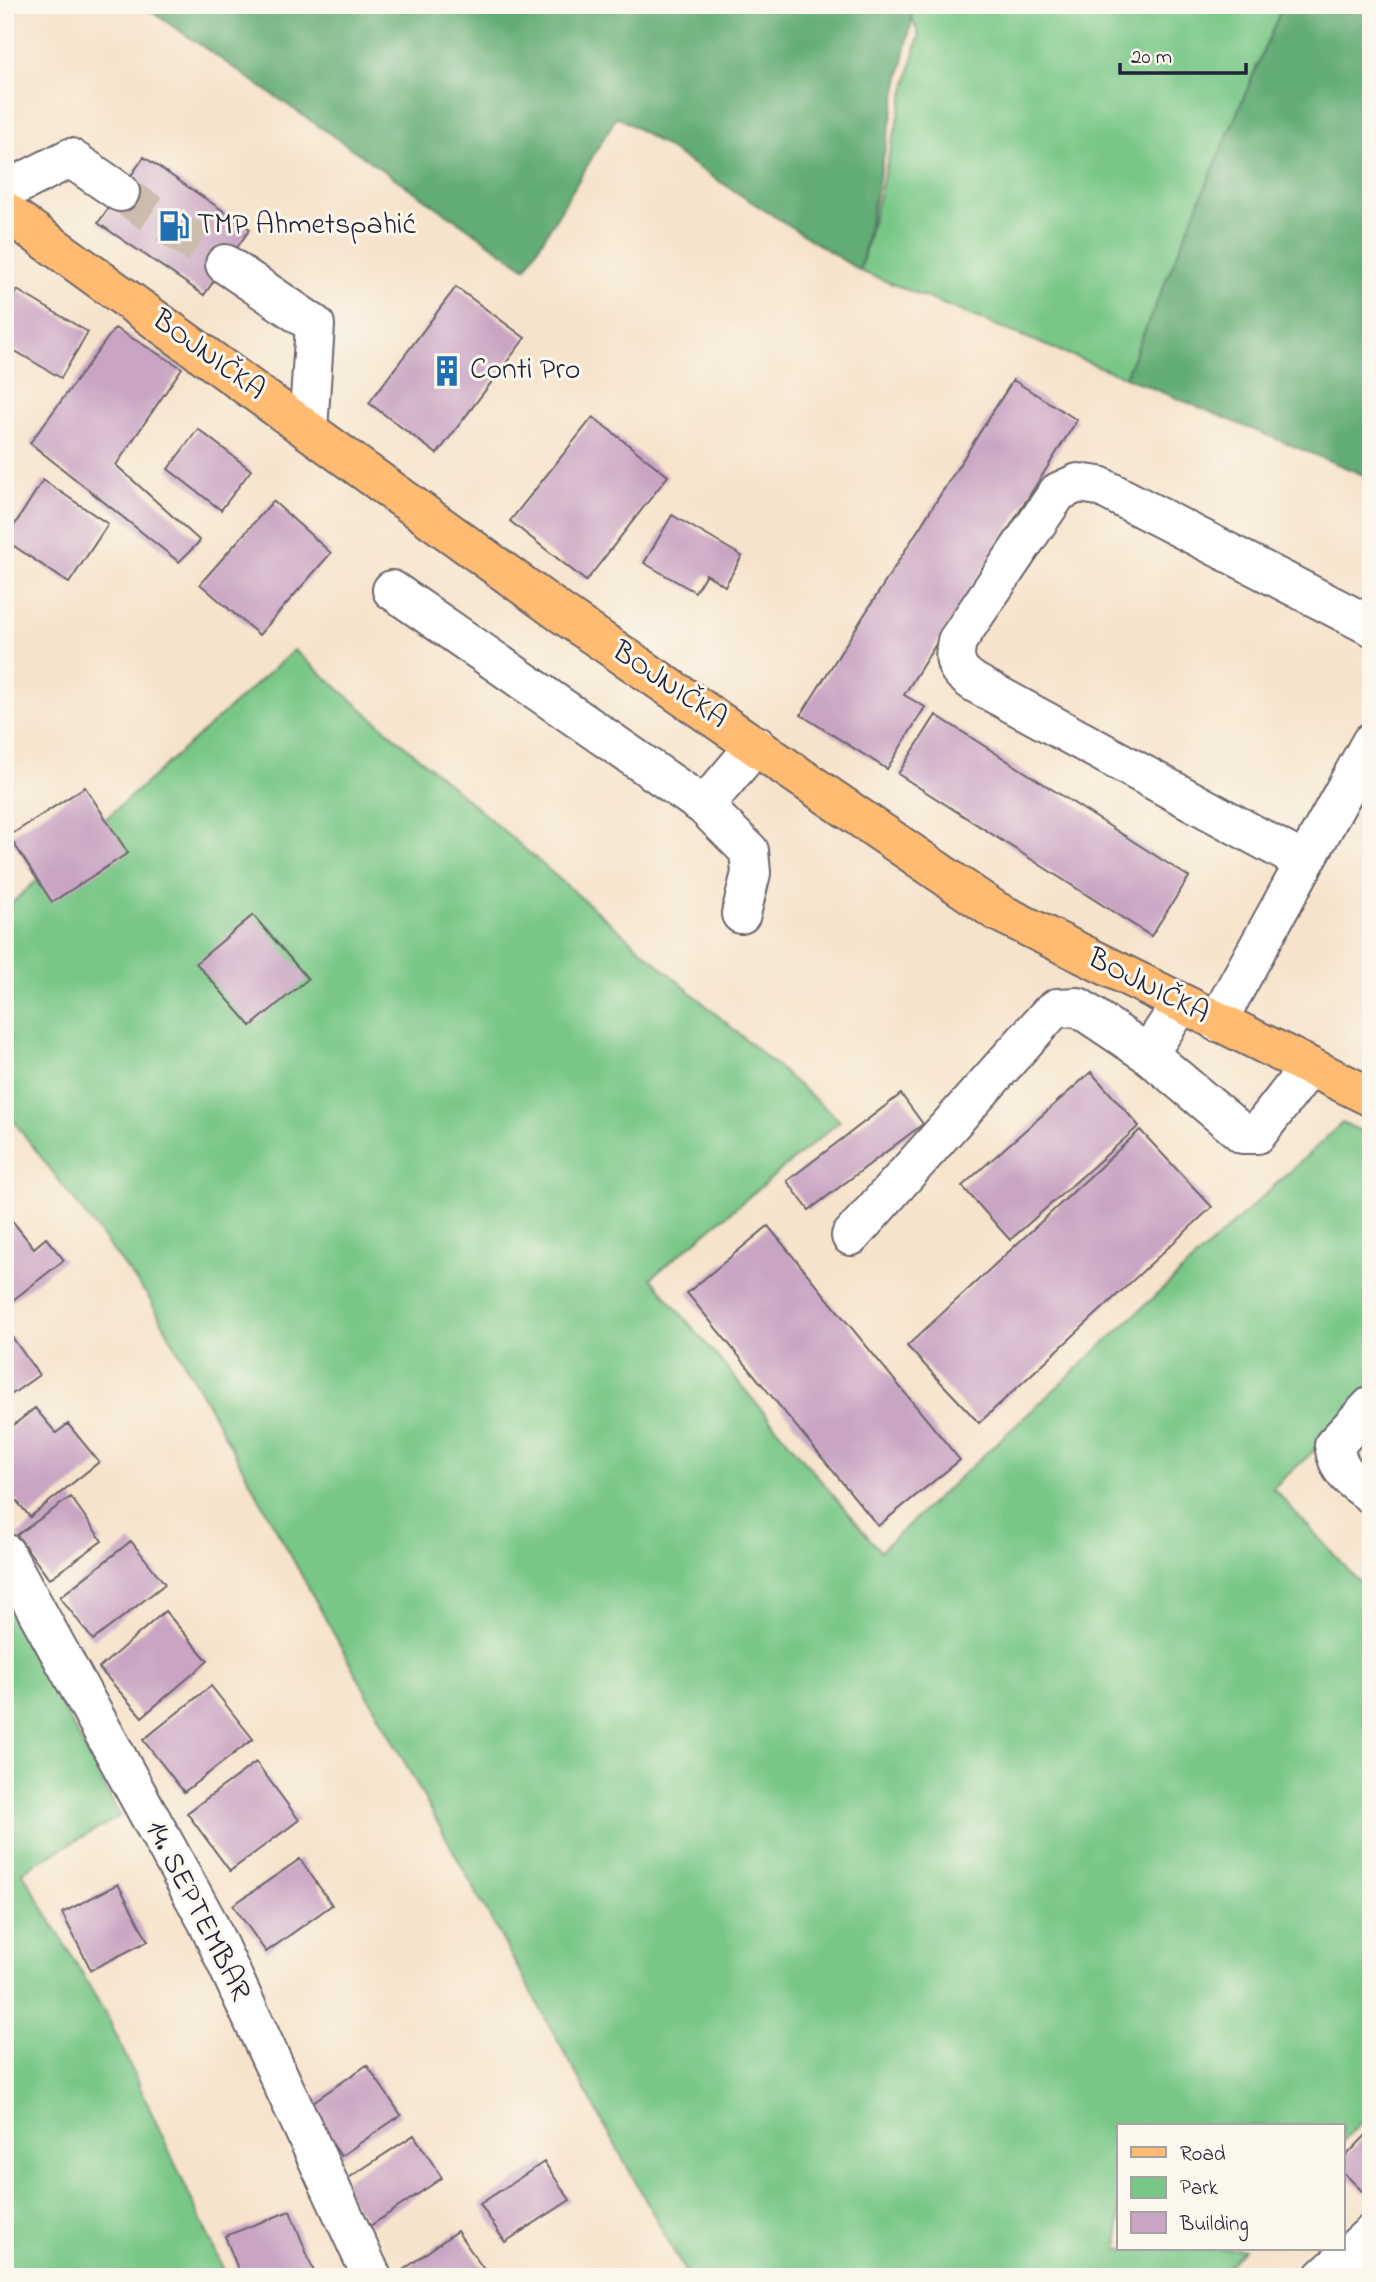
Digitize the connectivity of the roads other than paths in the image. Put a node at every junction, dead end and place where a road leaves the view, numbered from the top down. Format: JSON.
{"nodes":[{"id":1,"x":5,"y":191,"type":"edge"},
{"id":2,"x":120,"y":192,"type":"tunnel mouth"},
{"id":3,"x":5,"y":211,"type":"edge"},
{"id":4,"x":225,"y":264,"type":"tunnel mouth"},
{"id":5,"x":308,"y":429,"type":"junction"},
{"id":6,"x":391,"y":590,"type":"dead end"},
{"id":7,"x":1371,"y":626,"type":"edge"},
{"id":8,"x":1371,"y":742,"type":"edge"},
{"id":9,"x":756,"y":745,"type":"junction"},
{"id":10,"x":704,"y":806,"type":"junction"},
{"id":11,"x":1304,"y":862,"type":"junction"},
{"id":12,"x":741,"y":914,"type":"dead end"},
{"id":13,"x":1181,"y":1004,"type":"junction"},
{"id":14,"x":1217,"y":1022,"type":"junction"},
{"id":15,"x":1148,"y":1054,"type":"junction"},
{"id":16,"x":1309,"y":1067,"type":"junction"},
{"id":17,"x":1371,"y":1097,"type":"edge"},
{"id":18,"x":851,"y":1236,"type":"dead end"},
{"id":19,"x":1371,"y":1406,"type":"edge"},
{"id":20,"x":1371,"y":1494,"type":"edge"},
{"id":21,"x":5,"y":1553,"type":"edge"},
{"id":22,"x":1371,"y":2234,"type":"edge"},
{"id":23,"x":372,"y":2277,"type":"edge"},
{"id":24,"x":1324,"y":2277,"type":"edge"}],
"edges":[{"from":1,"to":2,"type":"street"},
{"from":3,"to":5,"type":"main road","name":"BOJNIČKA"},
{"from":4,"to":5,"type":"street"},
{"from":5,"to":9,"type":"main road","name":"BOJNIČKA"},
{"from":6,"to":10,"type":"street"},
{"from":7,"to":11,"type":"street"},
{"from":8,"to":11,"type":"street"},
{"from":9,"to":10,"type":"street"},
{"from":9,"to":13,"type":"main road","name":"BOJNIČKA"},
{"from":10,"to":12,"type":"street"},
{"from":11,"to":14,"type":"street"},
{"from":13,"to":14,"type":"main road","name":"BOJNIČKA"},
{"from":13,"to":15,"type":"street"},
{"from":14,"to":16,"type":"main road","name":"BOJNIČKA"},
{"from":15,"to":16,"type":"street"},
{"from":15,"to":18,"type":"street"},
{"from":16,"to":17,"type":"main road","name":"BOJNIČKA"},
{"from":19,"to":20,"type":"street"},
{"from":21,"to":23,"type":"street","name":"14. SEPTEMBAR"},
{"from":22,"to":24,"type":"street"}]}
